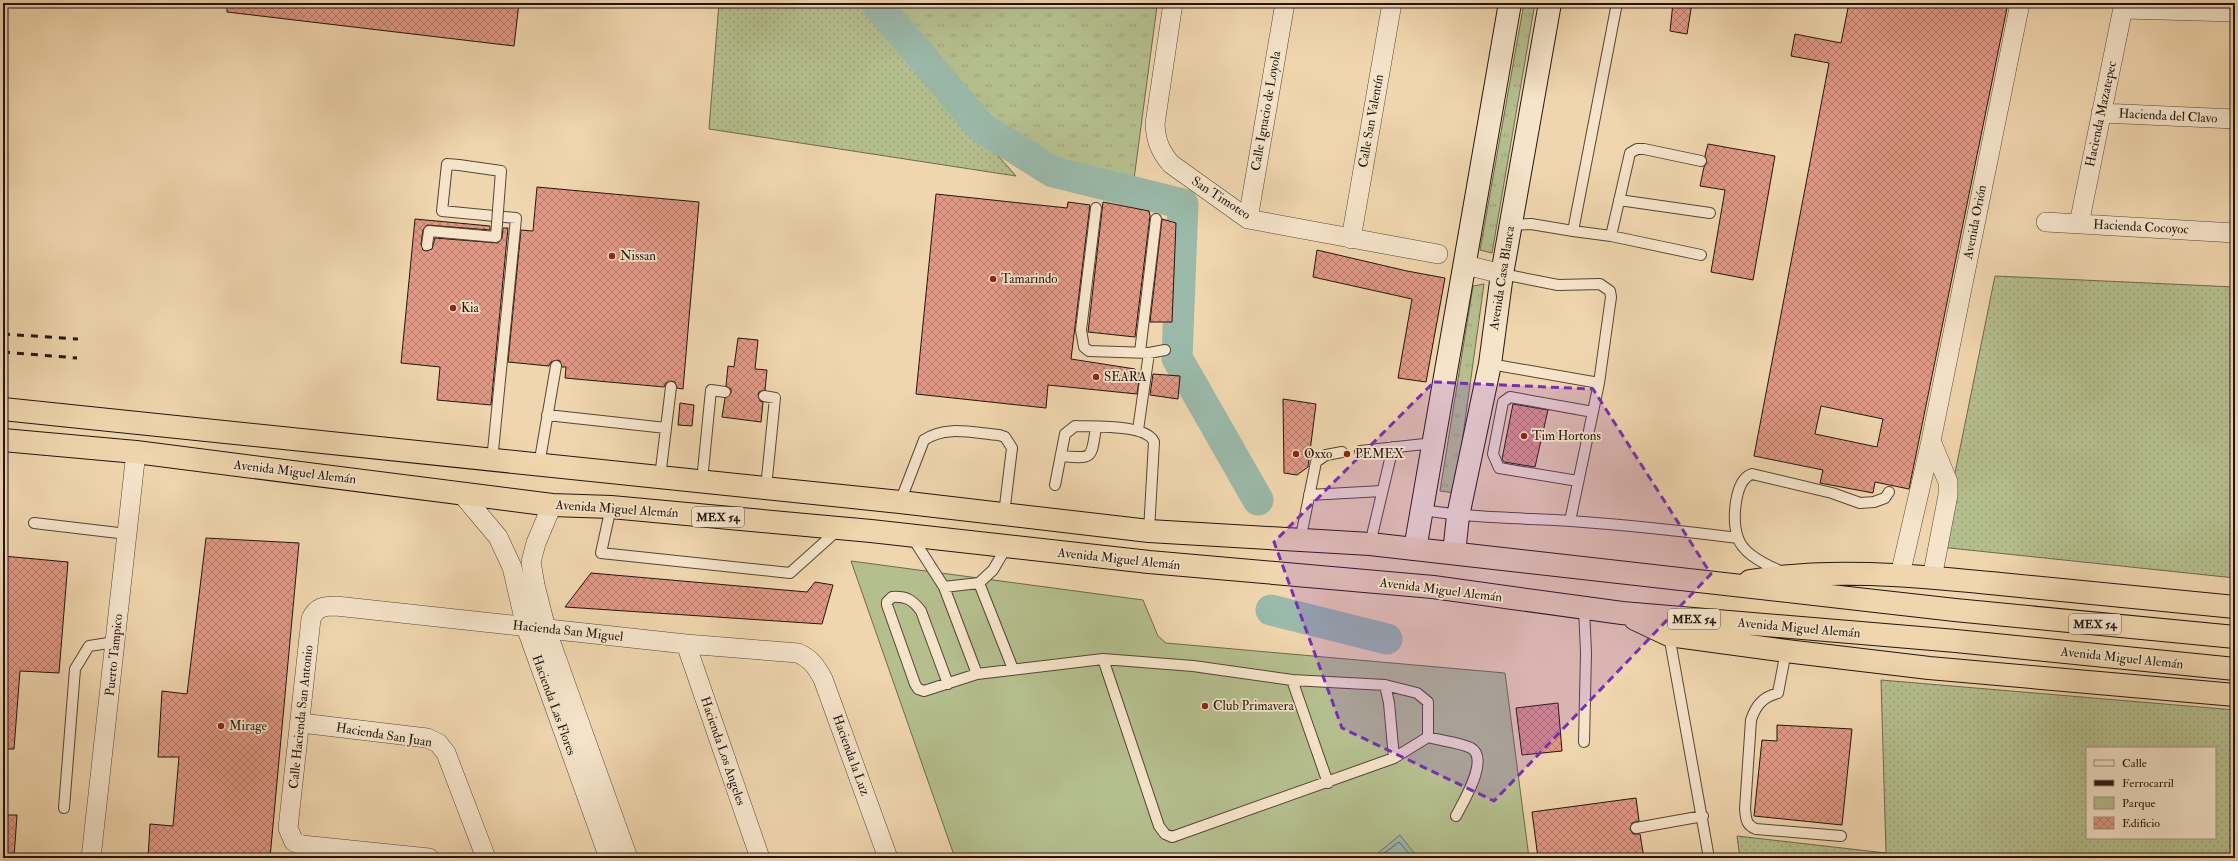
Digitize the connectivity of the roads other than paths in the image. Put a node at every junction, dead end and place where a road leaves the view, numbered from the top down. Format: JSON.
{"nodes":[{"id":1,"x":1173,"y":3,"type":"edge"},
{"id":2,"x":1285,"y":3,"type":"edge"},
{"id":3,"x":1392,"y":3,"type":"edge"},
{"id":4,"x":1510,"y":3,"type":"edge"},
{"id":5,"x":1550,"y":3,"type":"edge"},
{"id":6,"x":1617,"y":3,"type":"edge"},
{"id":7,"x":2020,"y":3,"type":"edge"},
{"id":8,"x":2123,"y":6,"type":"edge"},
{"id":9,"x":2235,"y":12,"type":"edge"},
{"id":10,"x":2101,"y":113,"type":"junction"},
{"id":11,"x":2235,"y":119,"type":"edge"},
{"id":12,"x":1701,"y":161,"type":"dead end"},
{"id":13,"x":1619,"y":200,"type":"junction"},
{"id":14,"x":1096,"y":208,"type":"dead end"},
{"id":15,"x":1710,"y":213,"type":"dead end"},
{"id":16,"x":1156,"y":219,"type":"dead end"},
{"id":17,"x":1248,"y":219,"type":"junction"},
{"id":18,"x":2046,"y":222,"type":"dead end"},
{"id":19,"x":2079,"y":224,"type":"junction"},
{"id":20,"x":1510,"y":225,"type":"junction"},
{"id":21,"x":1573,"y":231,"type":"junction"},
{"id":22,"x":2235,"y":233,"type":"edge"},
{"id":23,"x":1611,"y":236,"type":"junction"},
{"id":24,"x":1351,"y":239,"type":"junction"},
{"id":25,"x":428,"y":245,"type":"dead end"},
{"id":26,"x":1438,"y":254,"type":"dead end"},
{"id":27,"x":1701,"y":255,"type":"dead end"},
{"id":28,"x":1466,"y":265,"type":"junction"},
{"id":29,"x":1502,"y":274,"type":"junction"},
{"id":30,"x":1165,"y":350,"type":"dead end"},
{"id":31,"x":1145,"y":353,"type":"junction"},
{"id":32,"x":1490,"y":364,"type":"junction"},
{"id":33,"x":556,"y":366,"type":"dead end"},
{"id":34,"x":1599,"y":383,"type":"junction"},
{"id":35,"x":671,"y":387,"type":"dead end"},
{"id":36,"x":725,"y":392,"type":"dead end"},
{"id":37,"x":764,"y":396,"type":"dead end"},
{"id":38,"x":4,"y":408,"type":"edge"},
{"id":39,"x":1593,"y":412,"type":"junction"},
{"id":40,"x":547,"y":415,"type":"junction"},
{"id":41,"x":1096,"y":427,"type":"junction"},
{"id":42,"x":666,"y":428,"type":"junction"},
{"id":43,"x":1138,"y":430,"type":"junction"},
{"id":44,"x":4,"y":441,"type":"edge"},
{"id":45,"x":1931,"y":441,"type":"junction"},
{"id":46,"x":1434,"y":443,"type":"junction"},
{"id":47,"x":1393,"y":447,"type":"junction"},
{"id":48,"x":1360,"y":451,"type":"dead end"},
{"id":49,"x":136,"y":452,"type":"junction"},
{"id":50,"x":1342,"y":452,"type":"dead end"},
{"id":51,"x":1061,"y":456,"type":"junction"},
{"id":52,"x":492,"y":461,"type":"junction"},
{"id":53,"x":538,"y":465,"type":"junction"},
{"id":54,"x":660,"y":477,"type":"junction"},
{"id":55,"x":702,"y":481,"type":"junction"},
{"id":56,"x":1578,"y":482,"type":"junction"},
{"id":57,"x":1055,"y":485,"type":"dead end"},
{"id":58,"x":766,"y":488,"type":"junction"},
{"id":59,"x":1382,"y":491,"type":"junction"},
{"id":60,"x":1889,"y":492,"type":"dead end"},
{"id":61,"x":461,"y":493,"type":"junction"},
{"id":62,"x":1309,"y":496,"type":"junction"},
{"id":63,"x":900,"y":502,"type":"junction"},
{"id":64,"x":552,"y":504,"type":"junction"},
{"id":65,"x":611,"y":507,"type":"junction"},
{"id":66,"x":1423,"y":510,"type":"junction"},
{"id":67,"x":1004,"y":514,"type":"junction"},
{"id":68,"x":1458,"y":516,"type":"junction"},
{"id":69,"x":1570,"y":521,"type":"junction"},
{"id":70,"x":34,"y":523,"type":"dead end"},
{"id":71,"x":840,"y":528,"type":"junction"},
{"id":72,"x":1150,"y":531,"type":"junction"},
{"id":73,"x":127,"y":534,"type":"junction"},
{"id":74,"x":912,"y":536,"type":"junction"},
{"id":75,"x":1738,"y":538,"type":"junction"},
{"id":76,"x":1300,"y":542,"type":"junction"},
{"id":77,"x":1370,"y":544,"type":"junction"},
{"id":78,"x":1007,"y":546,"type":"junction"},
{"id":79,"x":1415,"y":550,"type":"junction"},
{"id":80,"x":1454,"y":553,"type":"junction"},
{"id":81,"x":1788,"y":574,"type":"junction"},
{"id":82,"x":1900,"y":575,"type":"junction"},
{"id":83,"x":1932,"y":578,"type":"junction"},
{"id":84,"x":979,"y":583,"type":"junction"},
{"id":85,"x":1724,"y":585,"type":"junction"},
{"id":86,"x":944,"y":587,"type":"junction"},
{"id":87,"x":328,"y":606,"type":"joint"},
{"id":88,"x":2235,"y":607,"type":"edge"},
{"id":89,"x":1584,"y":608,"type":"junction"},
{"id":90,"x":1622,"y":613,"type":"junction"},
{"id":91,"x":526,"y":627,"type":"junction"},
{"id":92,"x":546,"y":629,"type":"junction"},
{"id":93,"x":1669,"y":635,"type":"junction"},
{"id":94,"x":2235,"y":637,"type":"edge"},
{"id":95,"x":115,"y":642,"type":"junction"},
{"id":96,"x":686,"y":644,"type":"junction"},
{"id":97,"x":1786,"y":651,"type":"junction"},
{"id":98,"x":807,"y":657,"type":"joint"},
{"id":99,"x":1103,"y":659,"type":"junction"},
{"id":100,"x":1013,"y":669,"type":"junction"},
{"id":101,"x":2235,"y":669,"type":"edge"},
{"id":102,"x":977,"y":674,"type":"junction"},
{"id":103,"x":1292,"y":680,"type":"junction"},
{"id":104,"x":948,"y":684,"type":"junction"},
{"id":105,"x":1385,"y":685,"type":"junction"},
{"id":106,"x":2235,"y":695,"type":"edge"},
{"id":107,"x":301,"y":723,"type":"junction"},
{"id":108,"x":1428,"y":737,"type":"junction"},
{"id":109,"x":1584,"y":742,"type":"dead end"},
{"id":110,"x":1394,"y":758,"type":"junction"},
{"id":111,"x":1328,"y":783,"type":"junction"},
{"id":112,"x":64,"y":808,"type":"dead end"},
{"id":113,"x":1456,"y":816,"type":"dead end"},
{"id":114,"x":1703,"y":816,"type":"junction"},
{"id":115,"x":1636,"y":828,"type":"dead end"},
{"id":116,"x":1841,"y":836,"type":"dead end"},
{"id":117,"x":405,"y":857,"type":"edge"},
{"id":118,"x":91,"y":858,"type":"edge"},
{"id":119,"x":429,"y":858,"type":"edge"},
{"id":120,"x":486,"y":858,"type":"edge"},
{"id":121,"x":609,"y":858,"type":"edge"},
{"id":122,"x":628,"y":858,"type":"edge"},
{"id":123,"x":760,"y":858,"type":"edge"},
{"id":124,"x":888,"y":858,"type":"edge"},
{"id":125,"x":1709,"y":858,"type":"edge"}],
"edges":[{"from":1,"to":17,"type":"street","name":"San Timoteo"},
{"from":2,"to":17,"type":"street","name":"Calle Ignacio de Loyola"},
{"from":3,"to":24,"type":"street","name":"Calle San Valentín"},
{"from":4,"to":28,"type":"street"},
{"from":5,"to":20,"type":"street","name":"Avenida Casa Blanca"},
{"from":6,"to":21,"type":"lane"},
{"from":7,"to":45,"type":"street","name":"Avenida Orión"},
{"from":8,"to":9,"type":"street"},
{"from":8,"to":10,"type":"street","name":"Hacienda Mazatepec"},
{"from":10,"to":11,"type":"street","name":"Hacienda del Clavo"},
{"from":10,"to":19,"type":"street","name":"Hacienda Mazatepec"},
{"from":12,"to":13,"type":"lane"},
{"from":13,"to":15,"type":"lane"},
{"from":13,"to":23,"type":"lane"},
{"from":14,"to":31,"type":"lane"},
{"from":16,"to":31,"type":"lane"},
{"from":17,"to":24,"type":"street","name":"San Timoteo"},
{"from":18,"to":19,"type":"street","name":"Hacienda Cocoyoc"},
{"from":19,"to":22,"type":"street","name":"Hacienda Cocoyoc"},
{"from":20,"to":21,"type":"lane"},
{"from":20,"to":29,"type":"street","name":"Avenida Casa Blanca"},
{"from":21,"to":23,"type":"lane"},
{"from":23,"to":27,"type":"lane"},
{"from":24,"to":26,"type":"street","name":"San Timoteo"},
{"from":25,"to":52,"type":"lane","bridge":true},
{"from":28,"to":29,"type":"street"},
{"from":28,"to":46,"type":"street"},
{"from":29,"to":32,"type":"street","name":"Avenida Casa Blanca"},
{"from":29,"to":34,"type":"lane"},
{"from":30,"to":31,"type":"lane"},
{"from":31,"to":43,"type":"lane"},
{"from":32,"to":34,"type":"lane"},
{"from":32,"to":68,"type":"street","name":"Avenida Casa Blanca"},
{"from":33,"to":40,"type":"lane"},
{"from":34,"to":39,"type":"lane"},
{"from":35,"to":42,"type":"lane"},
{"from":36,"to":55,"type":"lane"},
{"from":37,"to":58,"type":"lane"},
{"from":38,"to":52,"type":"highway","number":"MEX 54"},
{"from":39,"to":56,"type":"lane"},
{"from":39,"to":56,"type":"lane"},
{"from":40,"to":42,"type":"lane"},
{"from":40,"to":53,"type":"lane"},
{"from":41,"to":43,"type":"lane"},
{"from":41,"to":51,"type":"lane"},
{"from":41,"to":51,"type":"lane"},
{"from":42,"to":54,"type":"lane"},
{"from":43,"to":72,"type":"lane"},
{"from":44,"to":49,"type":"highway","name":"Avenida Miguel Alemán","number":"MEX 54"},
{"from":45,"to":82,"type":"street","name":"Avenida Orión"},
{"from":45,"to":83,"type":"street"},
{"from":46,"to":47,"type":"lane"},
{"from":46,"to":66,"type":"street"},
{"from":47,"to":48,"type":"lane"},
{"from":47,"to":59,"type":"lane"},
{"from":49,"to":61,"type":"highway","name":"Avenida Miguel Alemán","number":"MEX 54"},
{"from":49,"to":73,"type":"street","name":"Puerto Tampico"},
{"from":50,"to":62,"type":"lane"},
{"from":51,"to":57,"type":"lane"},
{"from":52,"to":53,"type":"highway","number":"MEX 54"},
{"from":53,"to":54,"type":"highway","number":"MEX 54"},
{"from":54,"to":55,"type":"highway","number":"MEX 54"},
{"from":55,"to":58,"type":"highway","number":"MEX 54"},
{"from":56,"to":69,"type":"lane"},
{"from":58,"to":63,"type":"highway","number":"MEX 54"},
{"from":59,"to":62,"type":"lane"},
{"from":59,"to":77,"type":"lane"},
{"from":60,"to":75,"type":"lane"},
{"from":61,"to":64,"type":"highway","name":"Avenida Miguel Alemán","number":"MEX 54"},
{"from":61,"to":91,"type":"street","name":"Hacienda Las Flores"},
{"from":62,"to":76,"type":"lane"},
{"from":63,"to":67,"type":"highway","number":"MEX 54"},
{"from":63,"to":67,"type":"lane"},
{"from":64,"to":65,"type":"highway","name":"Avenida Miguel Alemán","number":"MEX 54"},
{"from":64,"to":92,"type":"street","name":"Hacienda Las Flores"},
{"from":65,"to":71,"type":"highway","name":"Avenida Miguel Alemán","number":"MEX 54"},
{"from":65,"to":71,"type":"lane"},
{"from":66,"to":68,"type":"lane"},
{"from":66,"to":79,"type":"street"},
{"from":67,"to":72,"type":"highway","number":"MEX 54"},
{"from":68,"to":69,"type":"lane"},
{"from":68,"to":80,"type":"street","name":"Avenida Casa Blanca"},
{"from":69,"to":75,"type":"lane"},
{"from":70,"to":73,"type":"lane"},
{"from":71,"to":74,"type":"highway","name":"Avenida Miguel Alemán","number":"MEX 54"},
{"from":72,"to":76,"type":"highway","number":"MEX 54"},
{"from":73,"to":95,"type":"street","name":"Puerto Tampico"},
{"from":74,"to":78,"type":"highway","name":"Avenida Miguel Alemán","number":"MEX 54"},
{"from":74,"to":86,"type":"lane"},
{"from":75,"to":81,"type":"lane"},
{"from":76,"to":77,"type":"highway","number":"MEX 54"},
{"from":77,"to":79,"type":"highway","number":"MEX 54"},
{"from":78,"to":84,"type":"lane"},
{"from":78,"to":89,"type":"highway","name":"Avenida Miguel Alemán","number":"MEX 54"},
{"from":79,"to":80,"type":"highway","number":"MEX 54"},
{"from":80,"to":85,"type":"highway","number":"MEX 54"},
{"from":81,"to":82,"type":"highway"},
{"from":81,"to":85,"type":"highway"},
{"from":82,"to":83,"type":"highway"},
{"from":83,"to":88,"type":"highway"},
{"from":84,"to":86,"type":"lane"},
{"from":84,"to":100,"type":"lane"},
{"from":85,"to":94,"type":"highway","number":"MEX 54"},
{"from":86,"to":102,"type":"lane"},
{"from":87,"to":91,"type":"street","name":"Hacienda San Miguel"},
{"from":87,"to":107,"type":"street","name":"Calle Hacienda San Antonio"},
{"from":89,"to":90,"type":"highway","name":"Avenida Miguel Alemán","number":"MEX 54"},
{"from":89,"to":109,"type":"lane"},
{"from":90,"to":93,"type":"highway"},
{"from":90,"to":101,"type":"highway","name":"Avenida Miguel Alemán","number":"MEX 54"},
{"from":91,"to":92,"type":"street","name":"Hacienda San Miguel"},
{"from":91,"to":121,"type":"street","name":"Hacienda Las Flores"},
{"from":92,"to":96,"type":"street","name":"Hacienda San Miguel"},
{"from":92,"to":122,"type":"street","name":"Hacienda Las Flores"},
{"from":93,"to":97,"type":"highway"},
{"from":93,"to":114,"type":"lane"},
{"from":95,"to":112,"type":"lane"},
{"from":95,"to":118,"type":"street","name":"Puerto Tampico"},
{"from":96,"to":98,"type":"street","name":"Hacienda San Miguel"},
{"from":96,"to":123,"type":"street","name":"Hacienda Los Angeles"},
{"from":97,"to":106,"type":"highway"},
{"from":97,"to":116,"type":"lane"},
{"from":98,"to":124,"type":"street","name":"Hacienda la Luz"},
{"from":99,"to":100,"type":"lane"},
{"from":99,"to":103,"type":"lane"},
{"from":99,"to":111,"type":"lane"},
{"from":100,"to":102,"type":"lane"},
{"from":102,"to":104,"type":"lane"},
{"from":103,"to":105,"type":"lane"},
{"from":103,"to":111,"type":"lane"},
{"from":104,"to":104,"type":"lane"},
{"from":105,"to":108,"type":"lane"},
{"from":105,"to":110,"type":"lane"},
{"from":107,"to":117,"type":"street","name":"Calle Hacienda San Antonio"},
{"from":107,"to":120,"type":"street","name":"Hacienda San Juan"},
{"from":108,"to":110,"type":"lane"},
{"from":108,"to":113,"type":"lane"},
{"from":110,"to":111,"type":"lane"},
{"from":114,"to":115,"type":"lane"},
{"from":114,"to":125,"type":"lane"},
{"from":117,"to":119,"type":"street"}]}
